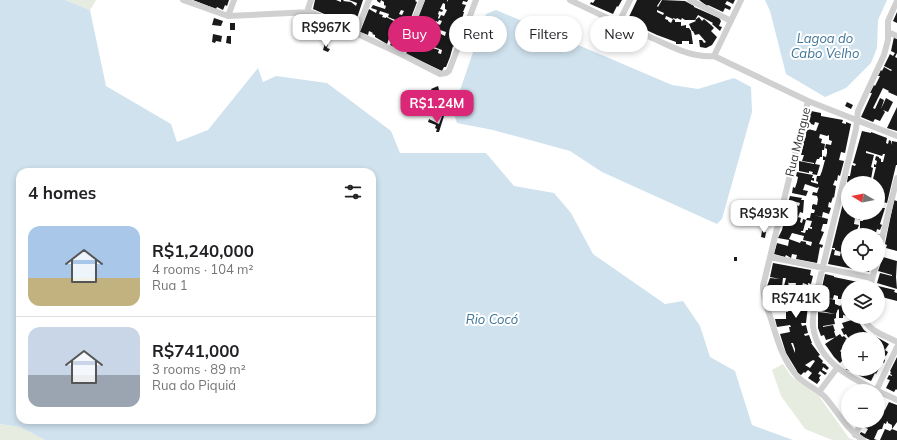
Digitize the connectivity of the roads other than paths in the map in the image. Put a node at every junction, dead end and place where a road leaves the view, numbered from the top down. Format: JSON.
{"nodes":[{"id":1,"x":183,"y":0,"type":"edge"},
{"id":2,"x":234,"y":0,"type":"edge"},
{"id":3,"x":369,"y":0,"type":"edge"},
{"id":4,"x":422,"y":0,"type":"edge"},
{"id":5,"x":476,"y":0,"type":"edge"},
{"id":6,"x":570,"y":0,"type":"edge"},
{"id":7,"x":630,"y":0,"type":"edge"},
{"id":8,"x":690,"y":0,"type":"edge"},
{"id":9,"x":741,"y":0,"type":"edge"},
{"id":10,"x":309,"y":1,"type":"edge"},
{"id":11,"x":897,"y":1,"type":"edge"},
{"id":12,"x":307,"y":12,"type":"junction"},
{"id":13,"x":228,"y":16,"type":"junction"},
{"id":14,"x":602,"y":16,"type":"edge"},
{"id":15,"x":622,"y":16,"type":"edge"},
{"id":16,"x":731,"y":21,"type":"junction"},
{"id":17,"x":888,"y":32,"type":"junction"},
{"id":18,"x":356,"y":33,"type":"junction"},
{"id":19,"x":648,"y":36,"type":"edge"},
{"id":20,"x":897,"y":36,"type":"edge"},
{"id":21,"x":401,"y":54,"type":"junction"},
{"id":22,"x":714,"y":56,"type":"junction"},
{"id":23,"x":808,"y":100,"type":"junction"},
{"id":24,"x":857,"y":120,"type":"junction"},
{"id":25,"x":897,"y":136,"type":"edge"},
{"id":26,"x":897,"y":178,"type":"edge"},
{"id":27,"x":885,"y":228,"type":"edge"},
{"id":28,"x":770,"y":257,"type":"junction"},
{"id":29,"x":822,"y":268,"type":"junction"},
{"id":30,"x":874,"y":272,"type":"edge"},
{"id":31,"x":872,"y":278,"type":"joint"},
{"id":32,"x":866,"y":324,"type":"edge"},
{"id":33,"x":897,"y":342,"type":"edge"},
{"id":34,"x":897,"y":347,"type":"edge"},
{"id":35,"x":837,"y":368,"type":"junction"},
{"id":36,"x":864,"y":384,"type":"edge"},
{"id":37,"x":880,"y":384,"type":"edge"},
{"id":38,"x":819,"y":392,"type":"junction"},
{"id":39,"x":885,"y":394,"type":"edge"},
{"id":40,"x":897,"y":400,"type":"edge"},
{"id":41,"x":859,"y":428,"type":"edge"},
{"id":42,"x":856,"y":435,"type":"junction"},
{"id":43,"x":863,"y":440,"type":"edge"}],
"edges":[{"from":1,"to":13,"type":"street"},
{"from":2,"to":13,"type":"street"},
{"from":3,"to":18,"type":"street"},
{"from":4,"to":21,"type":"street"},
{"from":5,"to":21,"type":"street"},
{"from":6,"to":14,"type":"street"},
{"from":7,"to":15,"type":"street"},
{"from":8,"to":16,"type":"street"},
{"from":9,"to":16,"type":"street"},
{"from":10,"to":12,"type":"street"},
{"from":11,"to":17,"type":"street"},
{"from":12,"to":13,"type":"street"},
{"from":12,"to":18,"type":"street"},
{"from":16,"to":22,"type":"street"},
{"from":17,"to":20,"type":"street"},
{"from":17,"to":24,"type":"street"},
{"from":18,"to":21,"type":"street"},
{"from":19,"to":22,"type":"street"},
{"from":22,"to":23,"type":"street"},
{"from":23,"to":24,"type":"street"},
{"from":23,"to":28,"type":"street","name":"Rua Mangue"},
{"from":24,"to":25,"type":"street"},
{"from":24,"to":29,"type":"street"},
{"from":26,"to":27,"type":"street"},
{"from":28,"to":29,"type":"street"},
{"from":28,"to":38,"type":"street","name":"Rua Mangue"},
{"from":29,"to":31,"type":"street"},
{"from":29,"to":35,"type":"street"},
{"from":30,"to":31,"type":"street"},
{"from":32,"to":33,"type":"street"},
{"from":34,"to":37,"type":"street"},
{"from":35,"to":36,"type":"street"},
{"from":35,"to":38,"type":"street"},
{"from":38,"to":42,"type":"street","name":"Rua Mangue"},
{"from":39,"to":40,"type":"street"},
{"from":41,"to":42,"type":"street"},
{"from":42,"to":43,"type":"street","name":"Rua Mangue"}]}
